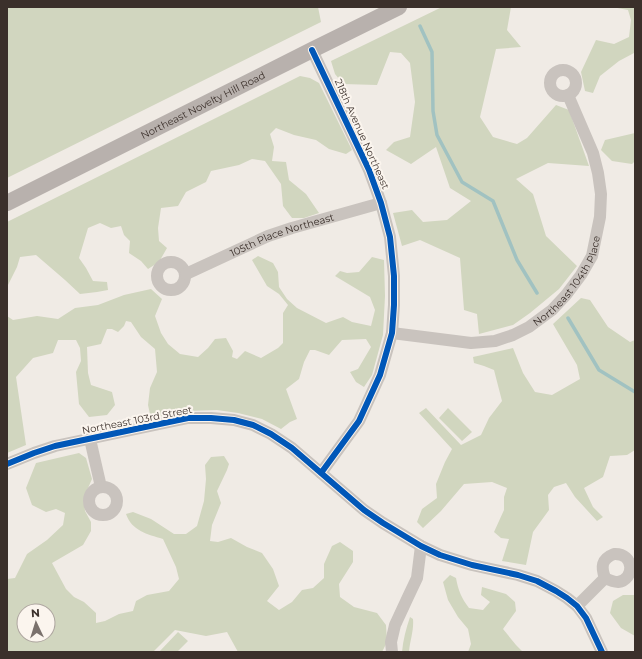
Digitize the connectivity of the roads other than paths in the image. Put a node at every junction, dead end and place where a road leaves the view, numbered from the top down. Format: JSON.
{"nodes":[{"id":1,"x":399,"y":7,"type":"edge"},
{"id":2,"x":312,"y":50,"type":"junction"},
{"id":3,"x":568,"y":95,"type":"dead end"},
{"id":4,"x":7,"y":203,"type":"edge"},
{"id":5,"x":381,"y":203,"type":"junction"},
{"id":6,"x":186,"y":274,"type":"dead end"},
{"id":7,"x":392,"y":333,"type":"junction"},
{"id":8,"x":90,"y":439,"type":"junction"},
{"id":9,"x":7,"y":464,"type":"edge"},
{"id":10,"x":321,"y":474,"type":"junction"},
{"id":11,"x":101,"y":487,"type":"dead end"},
{"id":12,"x":421,"y":546,"type":"junction"},
{"id":13,"x":605,"y":578,"type":"dead end"},
{"id":14,"x":577,"y":606,"type":"junction"},
{"id":15,"x":392,"y":652,"type":"edge"},
{"id":16,"x":602,"y":652,"type":"edge"}],
"edges":[{"from":1,"to":2,"type":"main road","name":"Northeast Novelty Hill Road"},
{"from":2,"to":4,"type":"main road","name":"Northeast Novelty Hill Road"},
{"from":2,"to":5,"type":"street","name":"218th Avenue Northeast"},
{"from":3,"to":7,"type":"street","name":"Northeast 104th Place"},
{"from":5,"to":6,"type":"street","name":"105th Place Northeast"},
{"from":5,"to":7,"type":"street","name":"218th Avenue Northeast"},
{"from":7,"to":10,"type":"street","name":"218th Avenue Northeast"},
{"from":8,"to":9,"type":"street","name":"Northeast 103rd Street"},
{"from":8,"to":10,"type":"street","name":"Northeast 103rd Street"},
{"from":8,"to":11,"type":"street"},
{"from":10,"to":12,"type":"street","name":"Northeast 103rd Street"},
{"from":12,"to":14,"type":"street","name":"Northeast 103rd Street"},
{"from":12,"to":15,"type":"street"},
{"from":13,"to":14,"type":"street"},
{"from":14,"to":16,"type":"street","name":"Northeast 103rd Street"}]}
